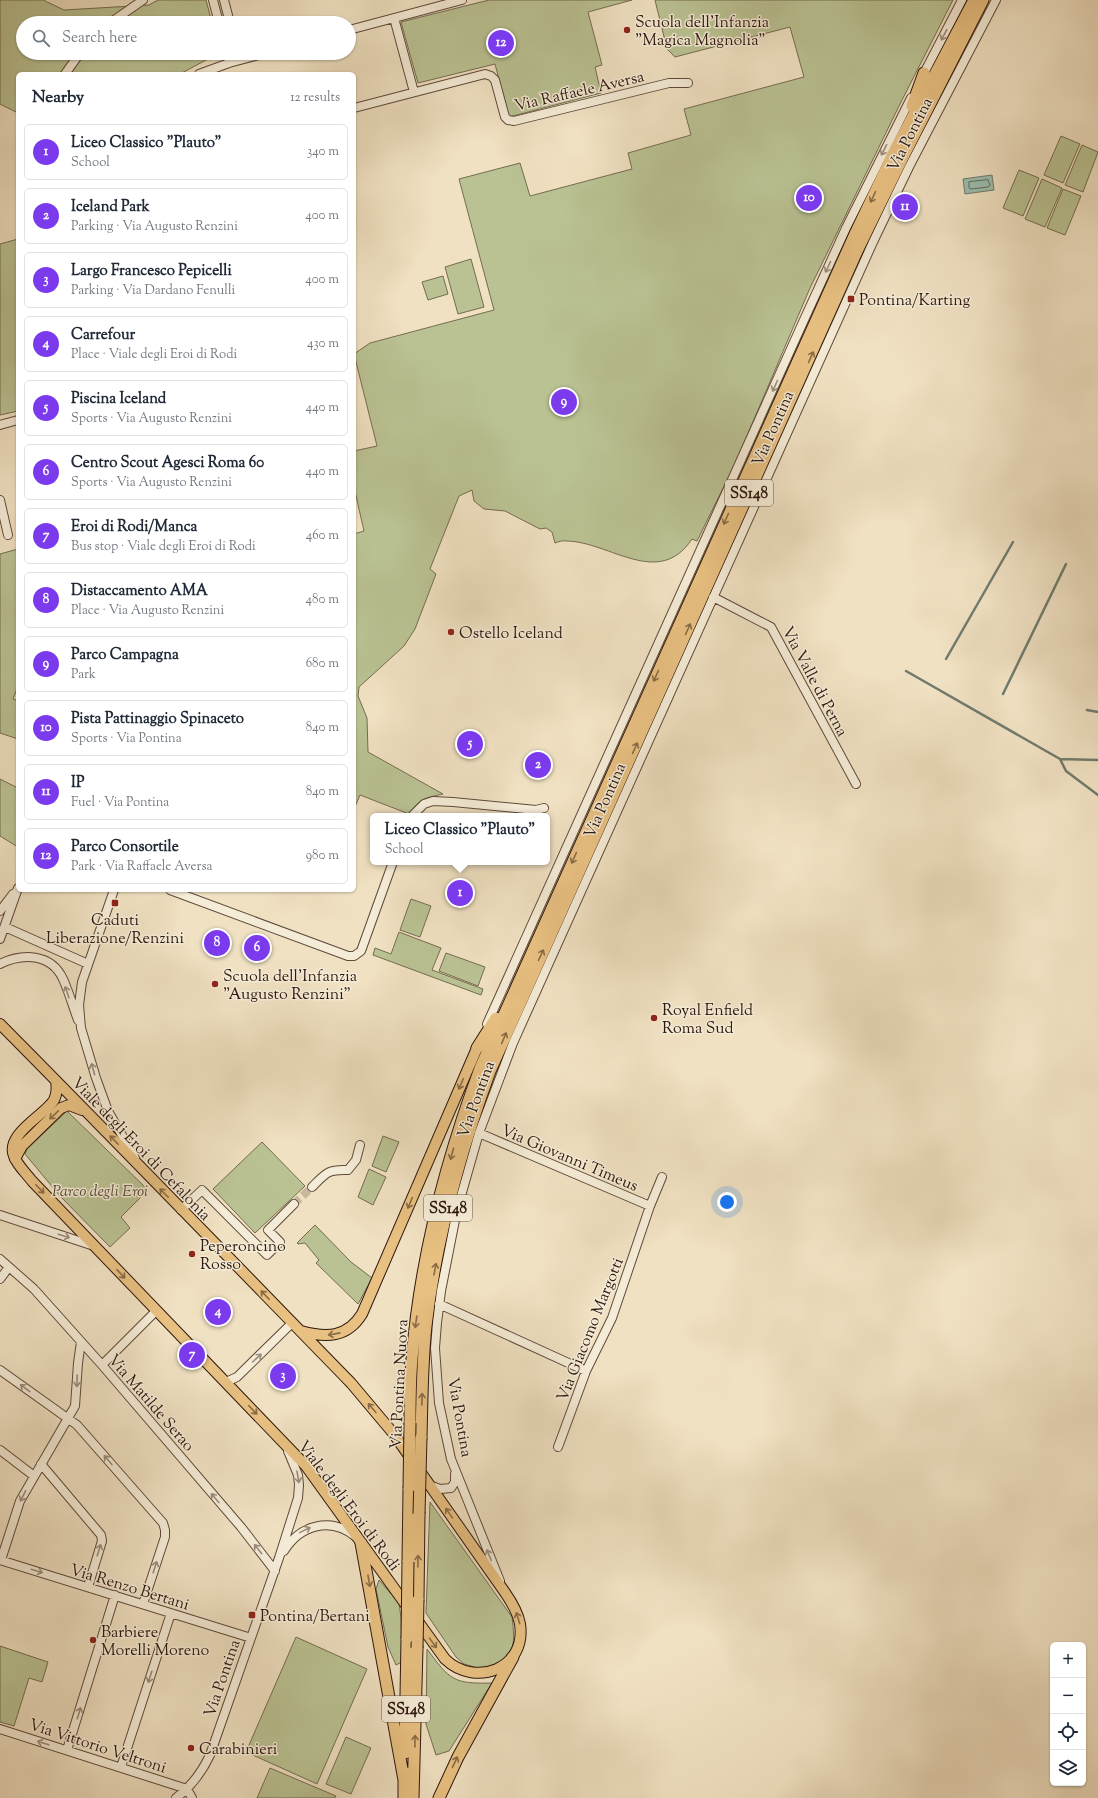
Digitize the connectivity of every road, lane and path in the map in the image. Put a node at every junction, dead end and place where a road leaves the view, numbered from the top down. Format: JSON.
{"nodes":[{"id":1,"x":143,"y":0,"type":"edge"},
{"id":2,"x":213,"y":0,"type":"edge"},
{"id":3,"x":224,"y":0,"type":"edge"},
{"id":4,"x":462,"y":0,"type":"edge"},
{"id":5,"x":962,"y":0,"type":"edge"},
{"id":6,"x":974,"y":0,"type":"edge"},
{"id":7,"x":983,"y":0,"type":"edge"},
{"id":8,"x":996,"y":0,"type":"edge"},
{"id":9,"x":119,"y":16,"type":"edge"},
{"id":10,"x":217,"y":16,"type":"edge"},
{"id":11,"x":228,"y":16,"type":"edge"},
{"id":12,"x":394,"y":18,"type":"junction"},
{"id":13,"x":356,"y":28,"type":"edge"},
{"id":14,"x":75,"y":60,"type":"edge"},
{"id":15,"x":228,"y":60,"type":"edge"},
{"id":16,"x":233,"y":60,"type":"edge"},
{"id":17,"x":229,"y":63,"type":"junction"},
{"id":18,"x":66,"y":72,"type":"edge"},
{"id":19,"x":204,"y":72,"type":"edge"},
{"id":20,"x":924,"y":73,"type":"junction"},
{"id":21,"x":688,"y":83,"type":"dead end"},
{"id":22,"x":414,"y":92,"type":"junction"},
{"id":23,"x":356,"y":107,"type":"edge"},
{"id":24,"x":894,"y":152,"type":"junction"},
{"id":25,"x":16,"y":421,"type":"edge"},
{"id":26,"x":0,"y":425,"type":"edge"},
{"id":27,"x":0,"y":500,"type":"edge"},
{"id":28,"x":8,"y":535,"type":"dead end"},
{"id":29,"x":714,"y":597,"type":"junction"},
{"id":30,"x":856,"y":784,"type":"dead end"},
{"id":31,"x":544,"y":808,"type":"dead end"},
{"id":32,"x":415,"y":813,"type":"edge"},
{"id":33,"x":392,"y":865,"type":"edge"},
{"id":34,"x":16,"y":890,"type":"edge"},
{"id":35,"x":16,"y":892,"type":"edge"},
{"id":36,"x":113,"y":892,"type":"edge"},
{"id":37,"x":175,"y":892,"type":"edge"},
{"id":38,"x":0,"y":911,"type":"edge"},
{"id":39,"x":5,"y":927,"type":"junction"},
{"id":40,"x":0,"y":940,"type":"edge"},
{"id":41,"x":0,"y":964,"type":"edge"},
{"id":42,"x":88,"y":964,"type":"junction"},
{"id":43,"x":520,"y":989,"type":"junction"},
{"id":44,"x":0,"y":1024,"type":"edge"},
{"id":45,"x":82,"y":1028,"type":"junction"},
{"id":46,"x":477,"y":1048,"type":"junction"},
{"id":47,"x":56,"y":1081,"type":"junction"},
{"id":48,"x":88,"y":1113,"type":"junction"},
{"id":49,"x":479,"y":1133,"type":"junction"},
{"id":50,"x":360,"y":1145,"type":"dead end"},
{"id":51,"x":15,"y":1159,"type":"junction"},
{"id":52,"x":140,"y":1168,"type":"junction"},
{"id":53,"x":662,"y":1177,"type":"dead end"},
{"id":54,"x":312,"y":1186,"type":"tunnel mouth"},
{"id":55,"x":294,"y":1204,"type":"tunnel mouth"},
{"id":56,"x":650,"y":1206,"type":"junction"},
{"id":57,"x":181,"y":1210,"type":"junction"},
{"id":58,"x":0,"y":1215,"type":"edge"},
{"id":59,"x":94,"y":1246,"type":"junction"},
{"id":60,"x":0,"y":1259,"type":"edge"},
{"id":61,"x":9,"y":1267,"type":"junction"},
{"id":62,"x":0,"y":1279,"type":"edge"},
{"id":63,"x":439,"y":1304,"type":"junction"},
{"id":64,"x":156,"y":1312,"type":"junction"},
{"id":65,"x":296,"y":1327,"type":"junction"},
{"id":66,"x":81,"y":1342,"type":"junction"},
{"id":67,"x":102,"y":1365,"type":"junction"},
{"id":68,"x":0,"y":1370,"type":"edge"},
{"id":69,"x":586,"y":1371,"type":"junction"},
{"id":70,"x":226,"y":1382,"type":"junction"},
{"id":71,"x":68,"y":1418,"type":"junction"},
{"id":72,"x":283,"y":1441,"type":"junction"},
{"id":73,"x":558,"y":1447,"type":"dead end"},
{"id":74,"x":0,"y":1450,"type":"edge"},
{"id":75,"x":41,"y":1464,"type":"junction"},
{"id":76,"x":454,"y":1469,"type":"junction"},
{"id":77,"x":34,"y":1476,"type":"junction"},
{"id":78,"x":429,"y":1485,"type":"junction"},
{"id":79,"x":362,"y":1542,"type":"junction"},
{"id":80,"x":279,"y":1558,"type":"junction"},
{"id":81,"x":1,"y":1560,"type":"edge"},
{"id":82,"x":275,"y":1571,"type":"junction"},
{"id":83,"x":88,"y":1587,"type":"junction"},
{"id":84,"x":504,"y":1591,"type":"junction"},
{"id":85,"x":115,"y":1595,"type":"junction"},
{"id":86,"x":143,"y":1604,"type":"junction"},
{"id":87,"x":171,"y":1613,"type":"junction"},
{"id":88,"x":252,"y":1638,"type":"junction"},
{"id":89,"x":515,"y":1652,"type":"junction"},
{"id":90,"x":0,"y":1729,"type":"edge"},
{"id":91,"x":67,"y":1750,"type":"junction"},
{"id":92,"x":121,"y":1767,"type":"junction"},
{"id":93,"x":404,"y":1780,"type":"junction"},
{"id":94,"x":187,"y":1789,"type":"junction"},
{"id":95,"x":176,"y":1798,"type":"edge"},
{"id":96,"x":192,"y":1798,"type":"edge"},
{"id":97,"x":404,"y":1798,"type":"edge"},
{"id":98,"x":413,"y":1798,"type":"edge"},
{"id":99,"x":440,"y":1798,"type":"edge"}],
"edges":[{"from":1,"to":9,"type":"street"},
{"from":2,"to":10,"type":"street"},
{"from":3,"to":11,"type":"street"},
{"from":4,"to":12,"type":"street"},
{"from":5,"to":20,"type":"street","name":"Via Pontina","one_way":true},
{"from":6,"to":24,"type":"highway","name":"Via Pontina","number":"SS148"},
{"from":43,"to":7,"type":"highway","name":"Via Pontina","number":"SS148","one_way":true},
{"from":8,"to":29,"type":"street","name":"Via Pontina"},
{"from":12,"to":13,"type":"street"},
{"from":12,"to":22,"type":"street"},
{"from":14,"to":18,"type":"street"},
{"from":15,"to":17,"type":"street"},
{"from":16,"to":17,"type":"street"},
{"from":17,"to":19,"type":"street"},
{"from":20,"to":24,"type":"highway"},
{"from":20,"to":46,"type":"street","name":"Via Pontina","one_way":true},
{"from":21,"to":22,"type":"street","name":"Via Raffaele Aversa"},
{"from":22,"to":23,"type":"street","name":"Via Raffaele Aversa"},
{"from":24,"to":43,"type":"highway","name":"Via Pontina","number":"SS148","one_way":true},
{"from":25,"to":26,"type":"street"},
{"from":27,"to":28,"type":"street"},
{"from":29,"to":30,"type":"street","name":"Via Valle di Perna"},
{"from":29,"to":49,"type":"street","name":"Via Pontina"},
{"from":31,"to":32,"type":"street"},
{"from":33,"to":37,"type":"street"},
{"from":34,"to":38,"type":"street"},
{"from":35,"to":39,"type":"street"},
{"from":36,"to":42,"type":"street"},
{"from":39,"to":40,"type":"street"},
{"from":39,"to":42,"type":"street"},
{"from":45,"to":41,"type":"street","one_way":true},
{"from":42,"to":45,"type":"street"},
{"from":43,"to":46,"type":"highway"},
{"from":43,"to":93,"type":"highway","name":"Via Pontina Nuova","number":"SS148","one_way":true,"bridge":true},
{"from":98,"to":43,"type":"highway","name":"Via Pontina Nuova","number":"SS148","one_way":true,"bridge":true},
{"from":44,"to":47,"type":"main road","name":"Viale degli Eroi di Cefalonia"},
{"from":52,"to":45,"type":"street","one_way":true},
{"from":46,"to":65,"type":"main road","name":"Via Pontina","one_way":true},
{"from":47,"to":48,"type":"main road","name":"Viale degli Eroi di Cefalonia"},
{"from":47,"to":51,"type":"main road"},
{"from":48,"to":51,"type":"main road","one_way":true},
{"from":52,"to":48,"type":"main road","name":"Viale degli Eroi di Cefalonia","one_way":true},
{"from":49,"to":56,"type":"street","name":"Via Giovanni Timeus"},
{"from":49,"to":63,"type":"street","name":"Via Pontina"},
{"from":50,"to":54,"type":"street"},
{"from":51,"to":59,"type":"main road","name":"Viale degli Eroi di Rodi","one_way":true},
{"from":57,"to":52,"type":"main road","name":"Viale degli Eroi di Cefalonia","one_way":true},
{"from":53,"to":56,"type":"street","name":"Via Giacomo Margotti"},
{"from":55,"to":57,"type":"street"},
{"from":56,"to":69,"type":"street","name":"Via Giacomo Margotti"},
{"from":65,"to":57,"type":"main road","name":"Viale degli Eroi di Cefalonia","one_way":true},
{"from":58,"to":59,"type":"street","one_way":true},
{"from":59,"to":64,"type":"main road","name":"Viale degli Eroi di Rodi","one_way":true},
{"from":60,"to":61,"type":"street","name":"Via Matilde Serao"},
{"from":61,"to":62,"type":"street"},
{"from":61,"to":66,"type":"street","name":"Via Matilde Serao"},
{"from":63,"to":69,"type":"street"},
{"from":63,"to":76,"type":"street","name":"Via Pontina"},
{"from":64,"to":67,"type":"street"},
{"from":64,"to":70,"type":"main road","name":"Viale degli Eroi di Rodi"},
{"from":70,"to":65,"type":"street","one_way":true},
{"from":78,"to":65,"type":"main road","name":"Viale degli Eroi di Cefalonia","one_way":true},
{"from":66,"to":67,"type":"street","name":"Via Matilde Serao"},
{"from":66,"to":71,"type":"street","one_way":true},
{"from":82,"to":67,"type":"street","name":"Via Matilde Serao","one_way":true},
{"from":71,"to":68,"type":"street","one_way":true},
{"from":69,"to":73,"type":"street","name":"Via Giacomo Margotti"},
{"from":70,"to":72,"type":"main road","name":"Viale degli Eroi di Rodi","one_way":true},
{"from":71,"to":75,"type":"street"},
{"from":86,"to":71,"type":"street","one_way":true},
{"from":72,"to":79,"type":"main road","name":"Viale degli Eroi di Rodi"},
{"from":72,"to":80,"type":"street","name":"Via Pontina","one_way":true},
{"from":74,"to":77,"type":"street"},
{"from":75,"to":77,"type":"street"},
{"from":83,"to":75,"type":"street","one_way":true},
{"from":76,"to":78,"type":"street"},
{"from":84,"to":76,"type":"street","name":"Via Pontina","one_way":true},
{"from":77,"to":81,"type":"street","one_way":true},
{"from":84,"to":78,"type":"main road","name":"Viale degli Eroi di Cefalonia","one_way":true},
{"from":80,"to":79,"type":"street","name":"Via Pontina","one_way":true},
{"from":79,"to":89,"type":"main road","name":"Viale degli Eroi di Rodi","one_way":true},
{"from":79,"to":93,"type":"highway","one_way":true},
{"from":80,"to":82,"type":"street","name":"Via Pontina"},
{"from":81,"to":83,"type":"street","name":"Via Renzo Bertani","one_way":true},
{"from":82,"to":88,"type":"street","name":"Via Pontina"},
{"from":83,"to":85,"type":"street","name":"Via Renzo Bertani"},
{"from":89,"to":84,"type":"main road","name":"Via Pontina","one_way":true},
{"from":85,"to":86,"type":"street","name":"Via Renzo Bertani"},
{"from":91,"to":85,"type":"street","one_way":true},
{"from":86,"to":87,"type":"street","name":"Via Renzo Bertani"},
{"from":87,"to":88,"type":"street","name":"Via Renzo Bertani"},
{"from":87,"to":92,"type":"street","one_way":true},
{"from":88,"to":94,"type":"street","name":"Via Pontina"},
{"from":99,"to":89,"type":"highway","one_way":true},
{"from":91,"to":90,"type":"street","name":"Via Vittorio Veltroni","one_way":true},
{"from":91,"to":92,"type":"street","name":"Via Vittorio Veltroni"},
{"from":92,"to":94,"type":"street","name":"Via Vittorio Veltroni"},
{"from":93,"to":97,"type":"highway","name":"Via Pontina Nuova","number":"SS148"},
{"from":94,"to":95,"type":"street","name":"Via Pontina"},
{"from":94,"to":96,"type":"street"}]}
